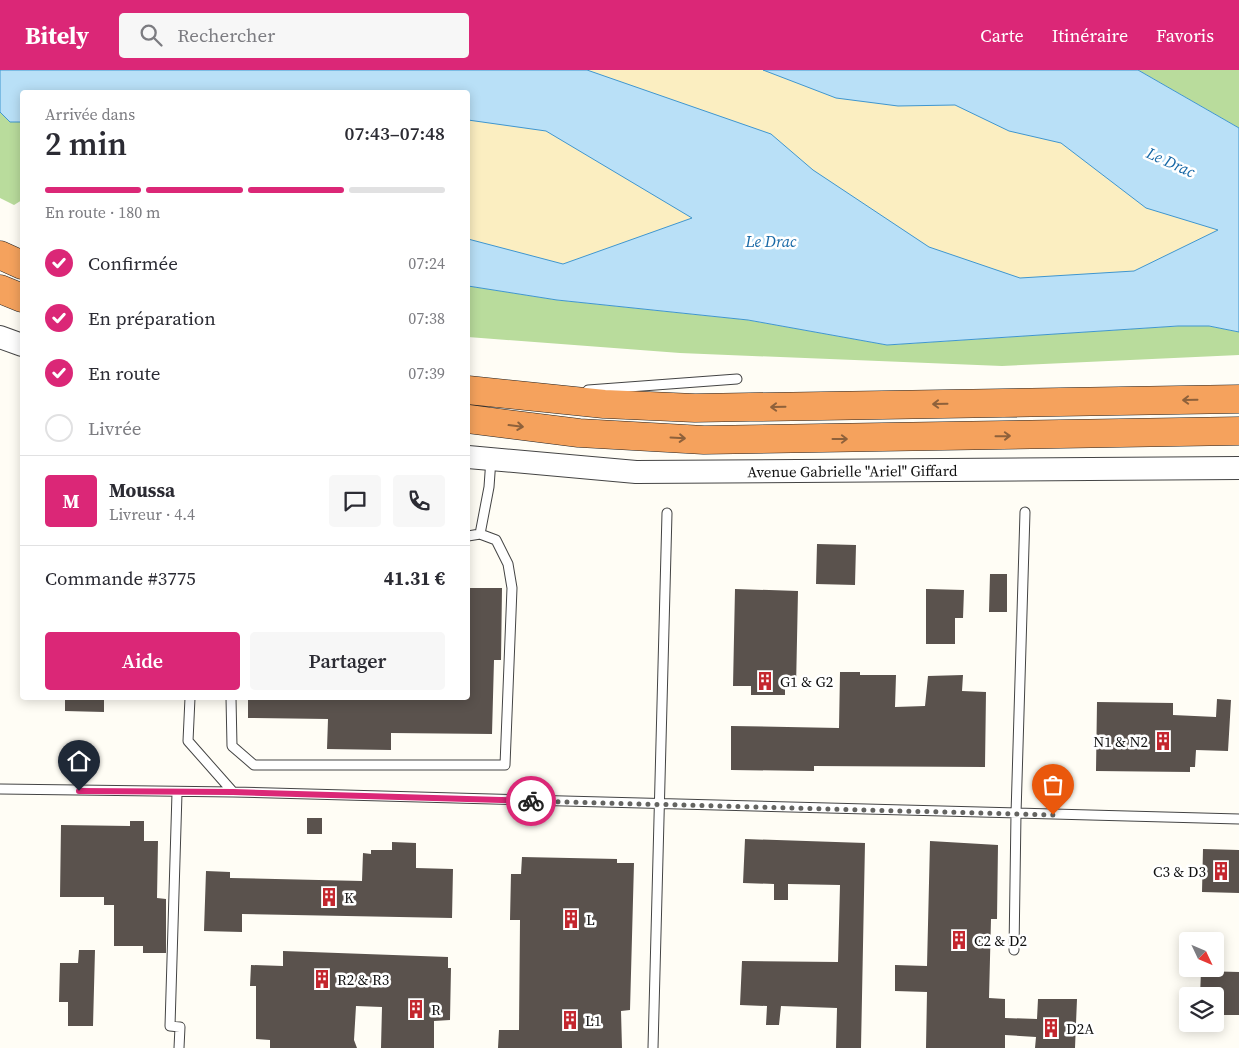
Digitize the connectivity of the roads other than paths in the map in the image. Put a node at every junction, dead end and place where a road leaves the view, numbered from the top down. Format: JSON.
{"nodes":[{"id":1,"x":0,"y":255,"type":"edge"},
{"id":2,"x":20,"y":264,"type":"edge"},
{"id":3,"x":0,"y":289,"type":"edge"},
{"id":4,"x":20,"y":297,"type":"edge"},
{"id":5,"x":0,"y":338,"type":"edge"},
{"id":6,"x":20,"y":344,"type":"edge"},
{"id":7,"x":737,"y":379,"type":"dead end"},
{"id":8,"x":470,"y":390,"type":"edge"},
{"id":9,"x":515,"y":396,"type":"junction"},
{"id":10,"x":1239,"y":399,"type":"edge"},
{"id":11,"x":470,"y":420,"type":"edge"},
{"id":12,"x":1239,"y":431,"type":"edge"},
{"id":13,"x":470,"y":457,"type":"edge"},
{"id":14,"x":491,"y":459,"type":"junction"},
{"id":15,"x":1239,"y":468,"type":"edge"},
{"id":16,"x":1026,"y":512,"type":"dead end"},
{"id":17,"x":667,"y":513,"type":"dead end"},
{"id":18,"x":480,"y":534,"type":"junction"},
{"id":19,"x":470,"y":536,"type":"edge"},
{"id":20,"x":190,"y":700,"type":"edge"},
{"id":21,"x":231,"y":700,"type":"edge"},
{"id":22,"x":0,"y":789,"type":"edge"},
{"id":23,"x":233,"y":792,"type":"junction"},
{"id":24,"x":177,"y":793,"type":"junction"},
{"id":25,"x":661,"y":804,"type":"junction"},
{"id":26,"x":1016,"y":814,"type":"junction"},
{"id":27,"x":1239,"y":819,"type":"edge"},
{"id":28,"x":1014,"y":950,"type":"dead end"},
{"id":29,"x":179,"y":1048,"type":"edge"},
{"id":30,"x":653,"y":1048,"type":"edge"}],
"edges":[{"from":1,"to":2,"type":"highway"},
{"from":3,"to":4,"type":"highway"},
{"from":5,"to":6,"type":"street"},
{"from":7,"to":9,"type":"lane"},
{"from":8,"to":9,"type":"highway"},
{"from":10,"to":9,"type":"highway","one_way":true},
{"from":11,"to":12,"type":"highway","one_way":true},
{"from":13,"to":14,"type":"street","name":"Avenue Gabrielle \"Ariel\" Giffard"},
{"from":14,"to":15,"type":"street","name":"Avenue Gabrielle \"Ariel\" Giffard"},
{"from":14,"to":18,"type":"lane"},
{"from":16,"to":26,"type":"lane"},
{"from":17,"to":25,"type":"lane"},
{"from":18,"to":19,"type":"lane"},
{"from":18,"to":21,"type":"lane"},
{"from":20,"to":23,"type":"lane"},
{"from":22,"to":24,"type":"lane"},
{"from":23,"to":24,"type":"lane"},
{"from":23,"to":25,"type":"lane"},
{"from":24,"to":29,"type":"lane"},
{"from":25,"to":26,"type":"lane"},
{"from":25,"to":30,"type":"lane"},
{"from":26,"to":27,"type":"lane"},
{"from":26,"to":28,"type":"lane"}]}
